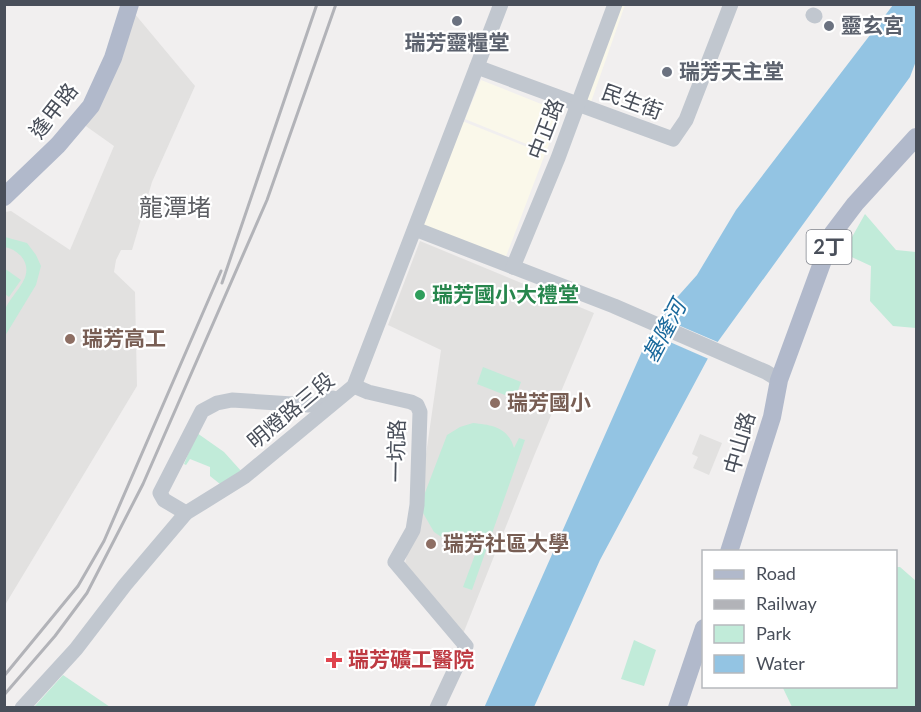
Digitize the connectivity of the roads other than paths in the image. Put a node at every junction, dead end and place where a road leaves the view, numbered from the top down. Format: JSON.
{"nodes":[{"id":1,"x":130,"y":4,"type":"edge"},
{"id":2,"x":501,"y":4,"type":"edge"},
{"id":3,"x":615,"y":4,"type":"edge"},
{"id":4,"x":731,"y":4,"type":"edge"},
{"id":5,"x":477,"y":67,"type":"junction"},
{"id":6,"x":578,"y":105,"type":"junction"},
{"id":7,"x":916,"y":136,"type":"edge"},
{"id":8,"x":4,"y":198,"type":"edge"},
{"id":9,"x":415,"y":229,"type":"junction"},
{"id":10,"x":513,"y":267,"type":"junction"},
{"id":11,"x":779,"y":380,"type":"junction"},
{"id":12,"x":354,"y":386,"type":"junction"},
{"id":13,"x":186,"y":513,"type":"junction"},
{"id":14,"x":730,"y":550,"type":"edge"},
{"id":15,"x":702,"y":634,"type":"edge"},
{"id":16,"x":22,"y":708,"type":"edge"},
{"id":17,"x":437,"y":708,"type":"edge"},
{"id":18,"x":677,"y":708,"type":"edge"}],
"edges":[{"from":1,"to":8,"type":"main road","name":"逢甲路"},
{"from":2,"to":5,"type":"street","name":"明燈路三段"},
{"from":3,"to":6,"type":"street","name":"中正路"},
{"from":4,"to":6,"type":"street","name":"民生街"},
{"from":5,"to":6,"type":"street","name":"民生街"},
{"from":5,"to":9,"type":"street","name":"明燈路三段"},
{"from":6,"to":10,"type":"street","name":"中正路"},
{"from":7,"to":11,"type":"main road","number":"2丁"},
{"from":9,"to":10,"type":"street"},
{"from":9,"to":12,"type":"street","name":"明燈路三段"},
{"from":10,"to":11,"type":"street"},
{"from":11,"to":14,"type":"main road","name":"中山路","number":"2丁"},
{"from":12,"to":13,"type":"street","name":"明燈路三段"},
{"from":12,"to":13,"type":"street"},
{"from":12,"to":17,"type":"street","name":"一坑路"},
{"from":13,"to":16,"type":"street","name":"明燈路三段"},
{"from":15,"to":18,"type":"main road"}]}
